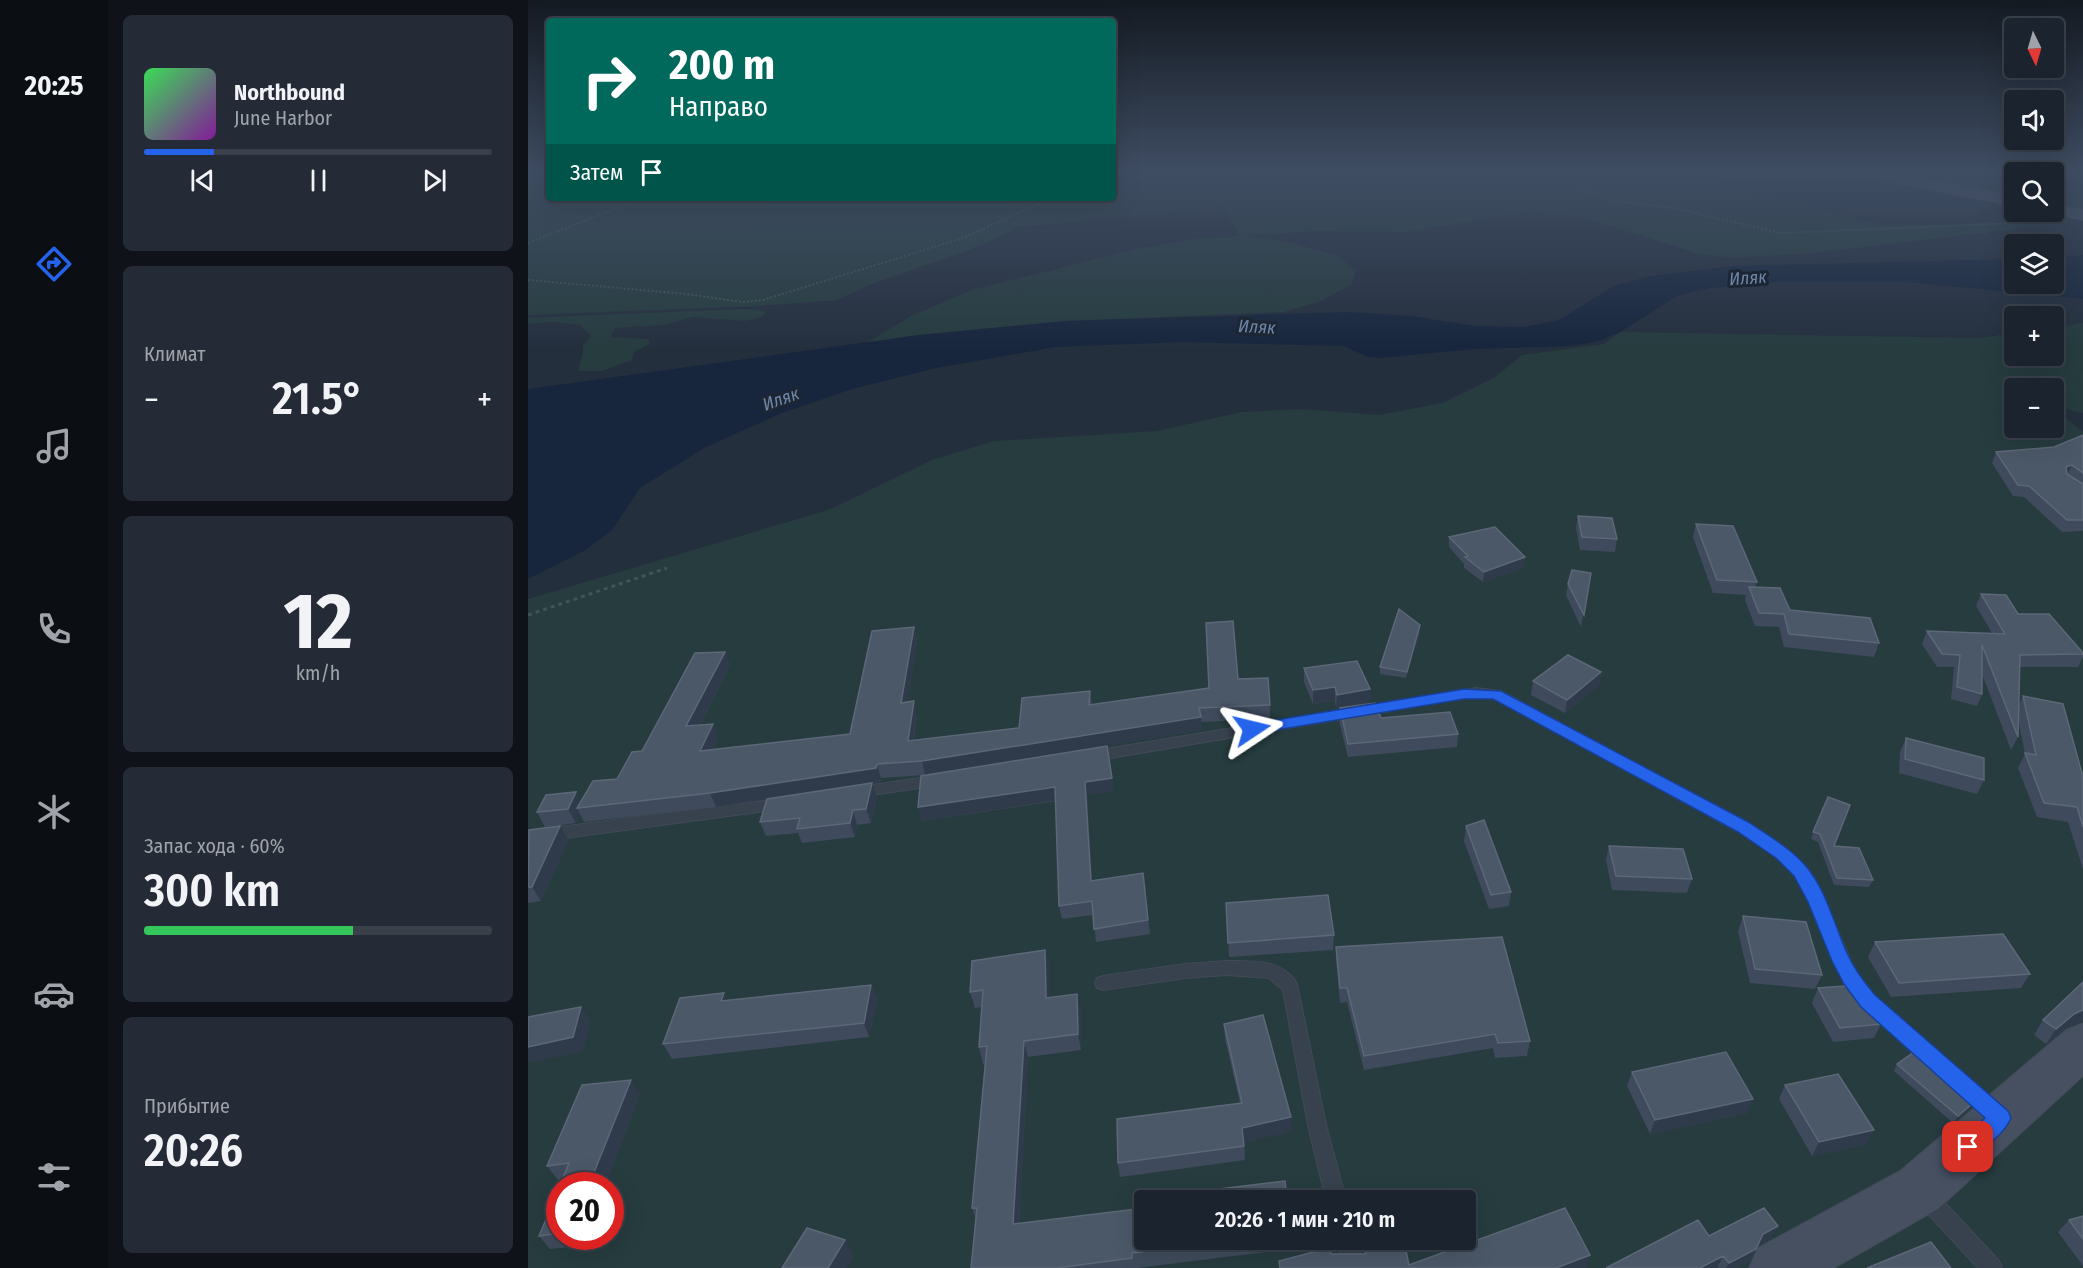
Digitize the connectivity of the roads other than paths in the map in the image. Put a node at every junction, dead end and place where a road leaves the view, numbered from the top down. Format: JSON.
{"nodes":[{"id":1,"x":1081,"y":758,"type":"edge"},
{"id":2,"x":944,"y":779,"type":"edge"},
{"id":3,"x":841,"y":795,"type":"edge"},
{"id":4,"x":796,"y":802,"type":"edge"},
{"id":5,"x":528,"y":837,"type":"edge"},
{"id":6,"x":1103,"y":984,"type":"dead end"},
{"id":7,"x":2083,"y":1045,"type":"edge"},
{"id":8,"x":2000,"y":1118,"type":"junction"},
{"id":9,"x":1333,"y":1190,"type":"edge"},
{"id":10,"x":1919,"y":1190,"type":"junction"},
{"id":11,"x":1349,"y":1250,"type":"edge"},
{"id":12,"x":1354,"y":1268,"type":"edge"},
{"id":13,"x":1778,"y":1268,"type":"edge"},
{"id":14,"x":1992,"y":1268,"type":"edge"}],
"edges":[{"from":1,"to":8,"type":"lane"},
{"from":2,"to":3,"type":"lane"},
{"from":4,"to":5,"type":"lane"},
{"from":6,"to":9,"type":"lane"},
{"from":7,"to":8,"type":"street"},
{"from":8,"to":10,"type":"street"},
{"from":10,"to":13,"type":"street"},
{"from":10,"to":14,"type":"lane"},
{"from":11,"to":12,"type":"lane"}]}
